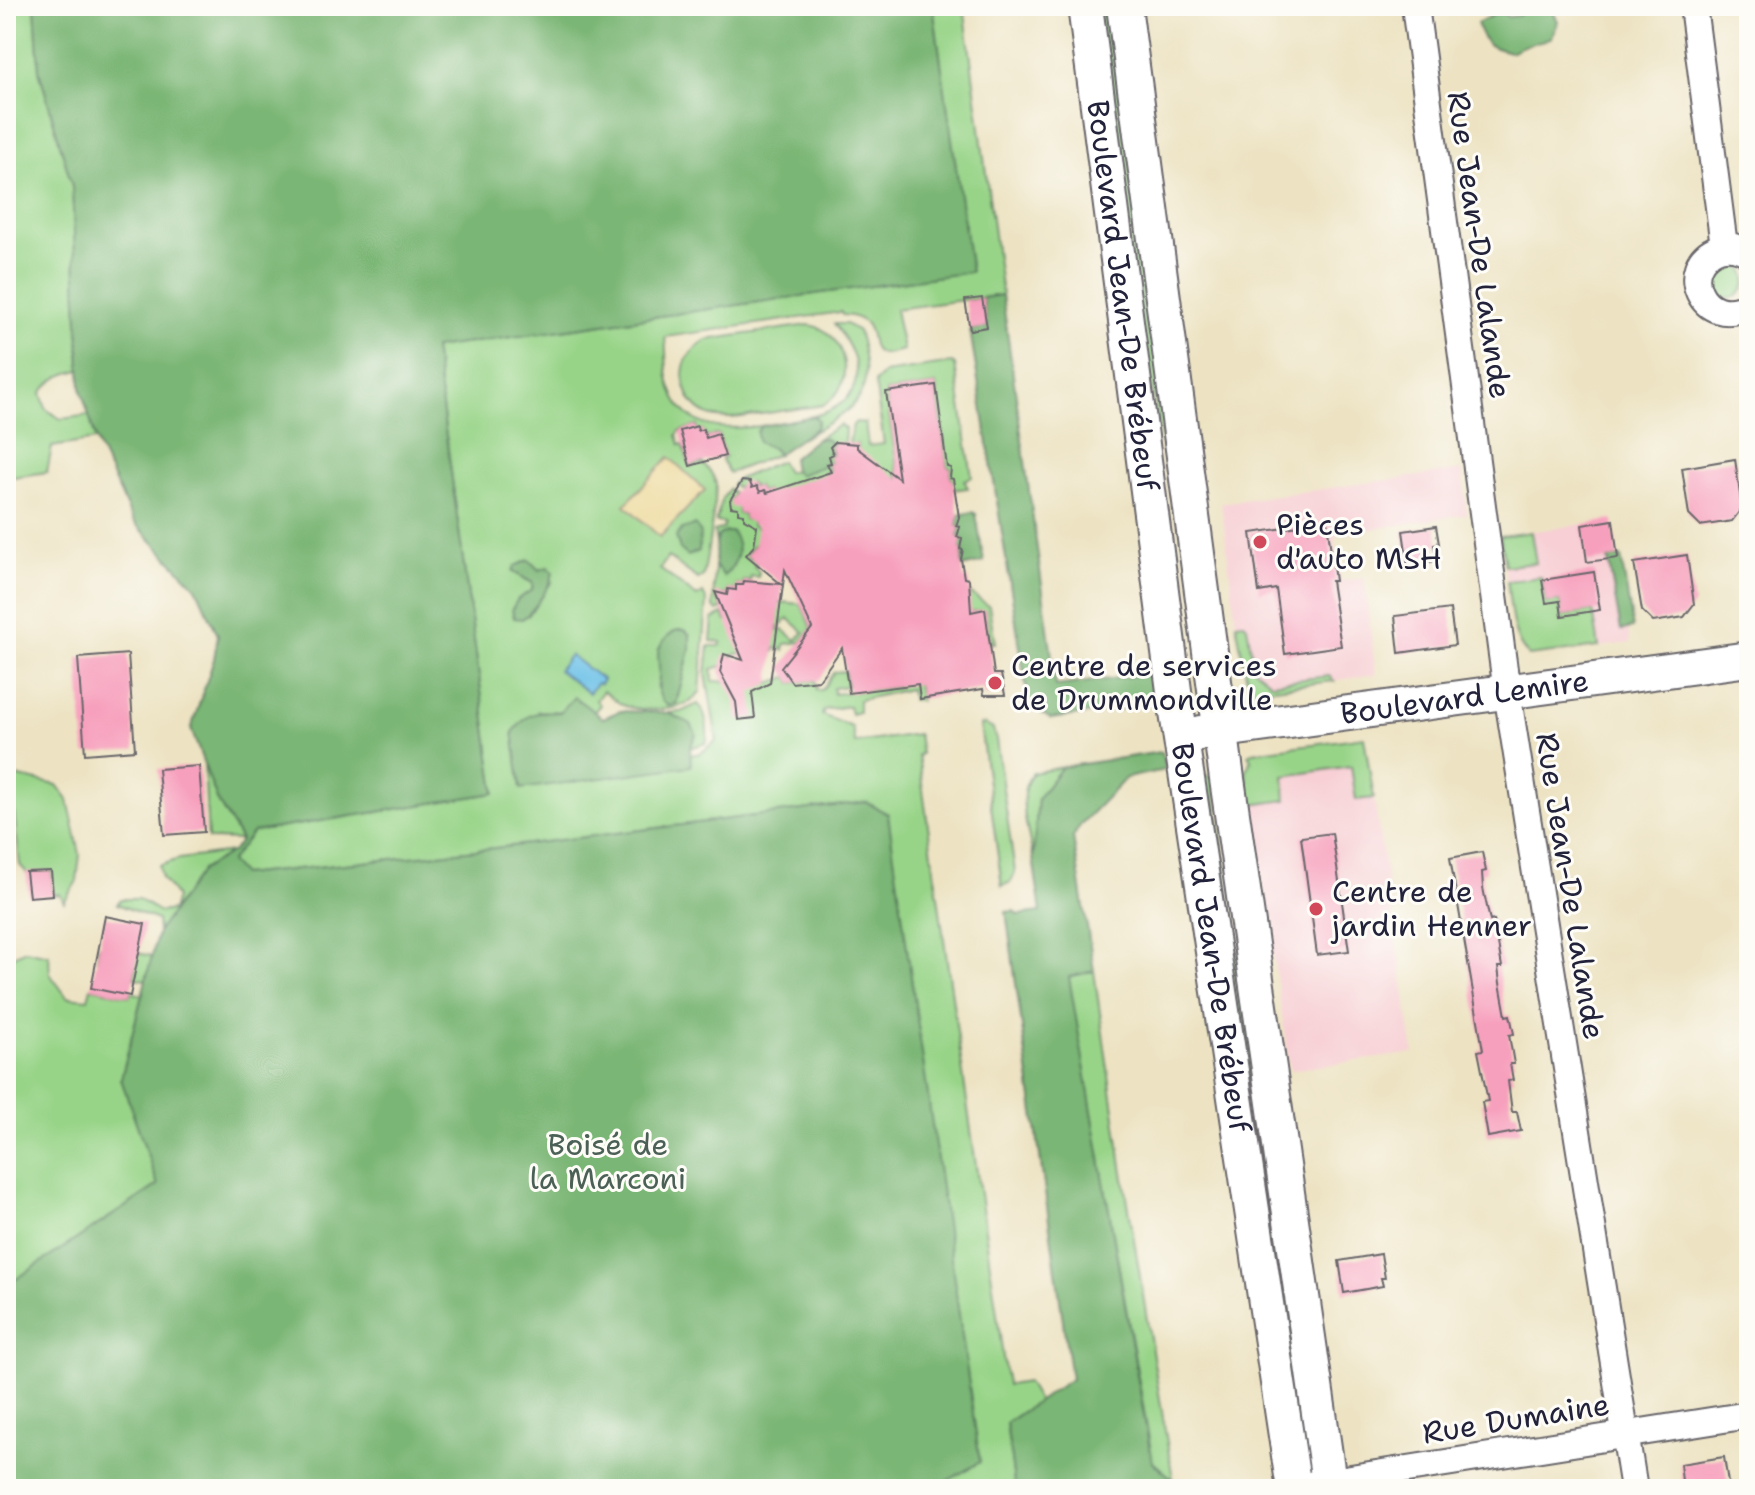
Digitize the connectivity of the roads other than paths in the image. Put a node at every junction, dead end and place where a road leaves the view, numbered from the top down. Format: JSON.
{"nodes":[{"id":1,"x":1085,"y":6,"type":"edge"},
{"id":2,"x":1124,"y":6,"type":"edge"},
{"id":3,"x":1415,"y":6,"type":"edge"},
{"id":4,"x":1693,"y":6,"type":"edge"},
{"id":5,"x":1737,"y":250,"type":"edge"},
{"id":6,"x":1749,"y":305,"type":"edge"},
{"id":7,"x":1749,"y":659,"type":"edge"},
{"id":8,"x":1507,"y":692,"type":"junction"},
{"id":9,"x":1221,"y":730,"type":"junction"},
{"id":10,"x":1181,"y":736,"type":"junction"},
{"id":11,"x":1749,"y":1415,"type":"edge"},
{"id":12,"x":1625,"y":1434,"type":"junction"},
{"id":13,"x":1330,"y":1485,"type":"edge"},
{"id":14,"x":1294,"y":1488,"type":"edge"},
{"id":15,"x":1634,"y":1489,"type":"edge"}],
"edges":[{"from":1,"to":10,"type":"main road","name":"Boulevard Jean-De Brébeuf"},
{"from":2,"to":9,"type":"main road","name":"Boulevard Jean-De Brébeuf"},
{"from":3,"to":8,"type":"street","name":"Rue Jean-De Lalande"},
{"from":4,"to":5,"type":"street"},
{"from":5,"to":6,"type":"street"},
{"from":7,"to":8,"type":"main road","name":"Boulevard Lemire"},
{"from":8,"to":9,"type":"main road","name":"Boulevard Lemire"},
{"from":8,"to":12,"type":"street","name":"Rue Jean-De Lalande"},
{"from":9,"to":10,"type":"main road","name":"Boulevard Lemire"},
{"from":9,"to":13,"type":"main road","name":"Boulevard Jean-De Brébeuf"},
{"from":10,"to":14,"type":"main road","name":"Boulevard Jean-De Brébeuf"},
{"from":11,"to":12,"type":"street","name":"Rue Dumaine"},
{"from":12,"to":13,"type":"street","name":"Rue Dumaine"},
{"from":12,"to":15,"type":"street","name":"Rue Jean-De Lalande"},
{"from":13,"to":14,"type":"street","name":"Rue Dumaine"}]}
